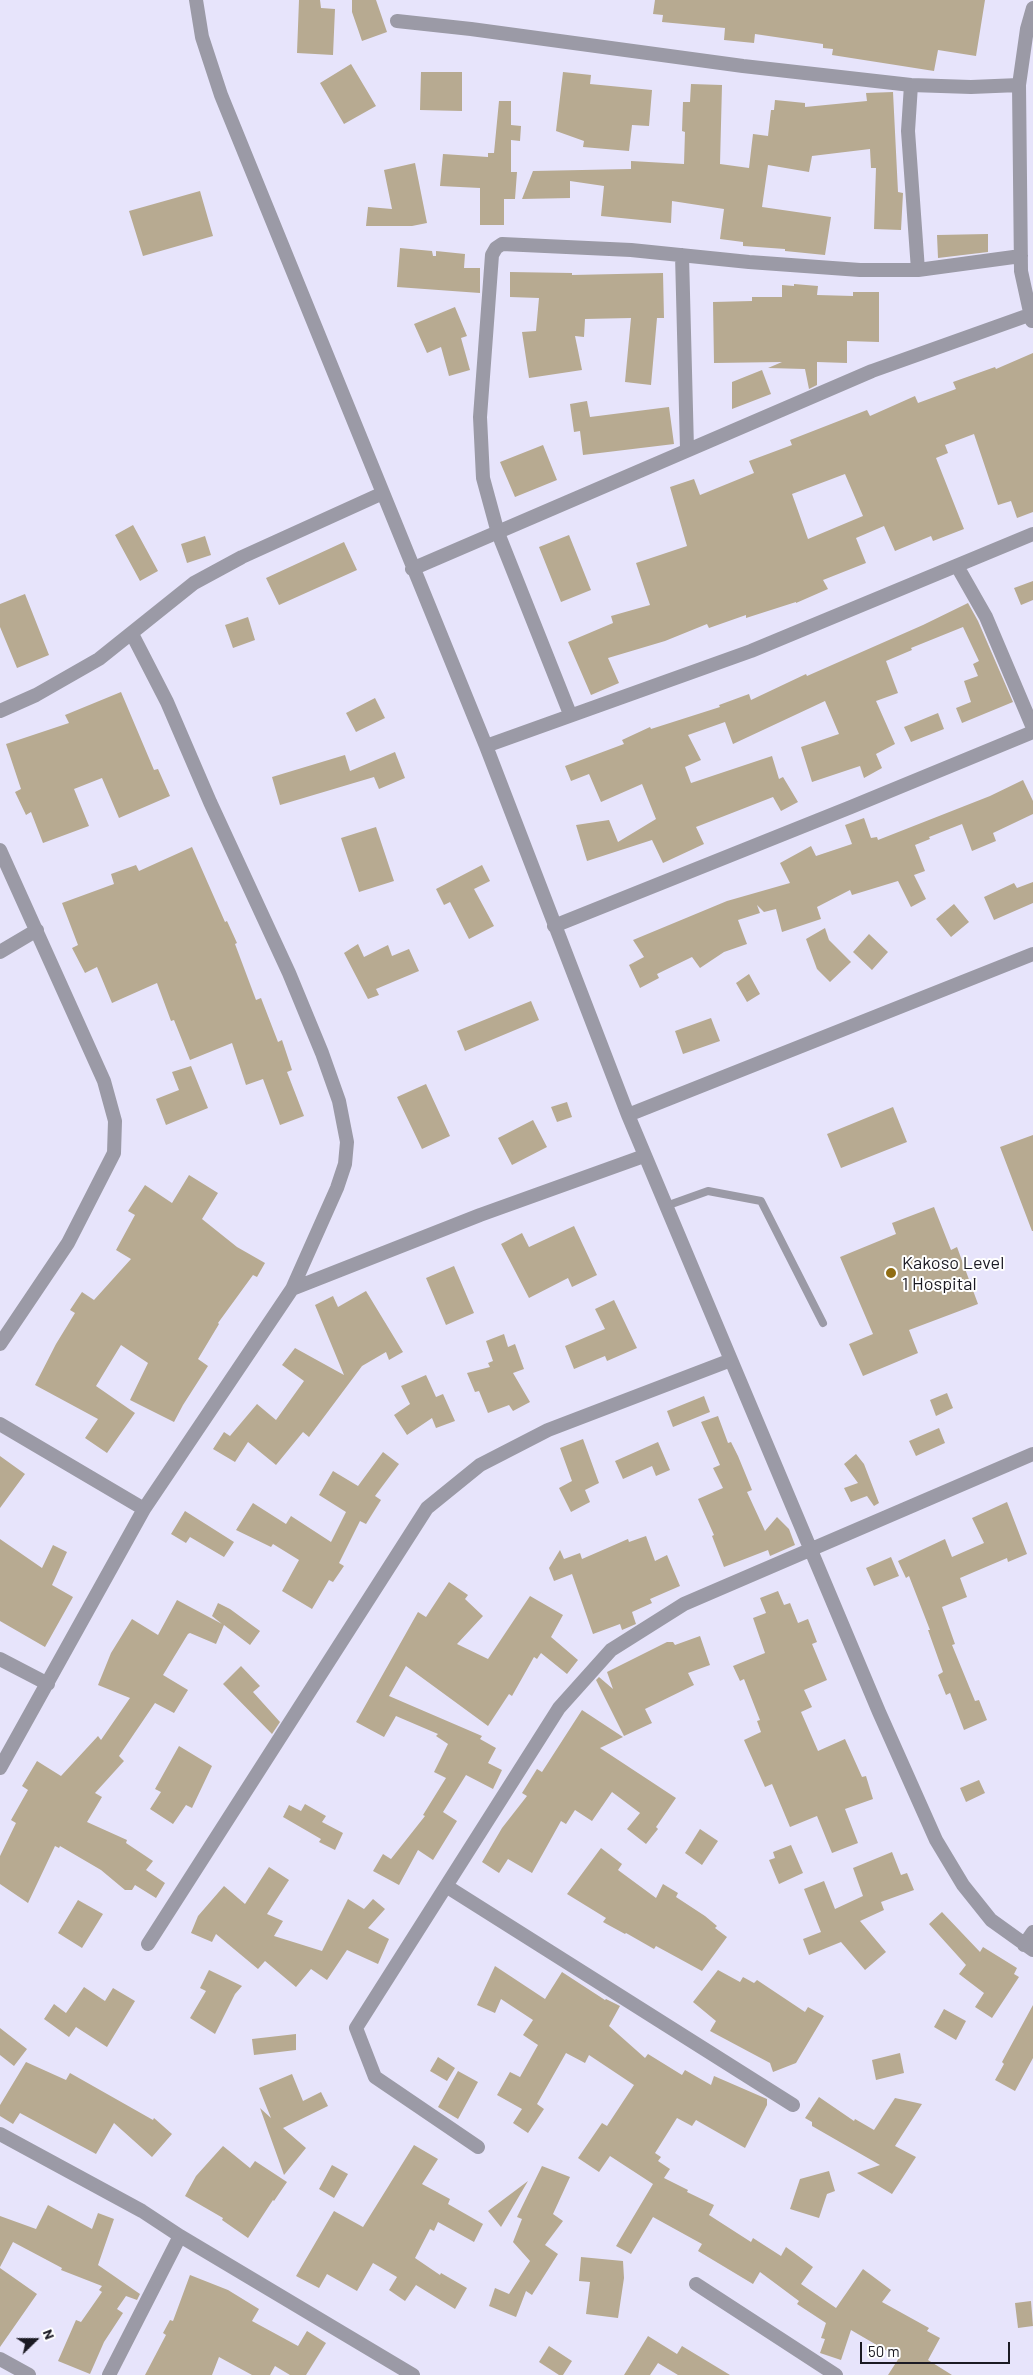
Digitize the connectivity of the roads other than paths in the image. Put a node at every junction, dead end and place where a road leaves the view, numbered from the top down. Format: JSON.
{"nodes":[{"id":1,"x":196,"y":0,"type":"edge"},
{"id":2,"x":1033,"y":8,"type":"edge"},
{"id":3,"x":398,"y":21,"type":"dead end"},
{"id":4,"x":911,"y":85,"type":"junction"},
{"id":5,"x":1019,"y":85,"type":"junction"},
{"id":6,"x":682,"y":255,"type":"junction"},
{"id":7,"x":1021,"y":256,"type":"junction"},
{"id":8,"x":918,"y":270,"type":"junction"},
{"id":9,"x":1031,"y":319,"type":"edge"},
{"id":10,"x":687,"y":449,"type":"junction"},
{"id":11,"x":383,"y":494,"type":"junction"},
{"id":12,"x":498,"y":534,"type":"junction"},
{"id":13,"x":1033,"y":534,"type":"edge"},
{"id":14,"x":957,"y":566,"type":"junction"},
{"id":15,"x":412,"y":569,"type":"junction"},
{"id":16,"x":132,"y":634,"type":"junction"},
{"id":17,"x":0,"y":711,"type":"edge"},
{"id":18,"x":570,"y":714,"type":"junction"},
{"id":19,"x":1033,"y":728,"type":"edge"},
{"id":20,"x":1033,"y":732,"type":"edge"},
{"id":21,"x":486,"y":746,"type":"junction"},
{"id":22,"x":0,"y":850,"type":"edge"},
{"id":23,"x":554,"y":926,"type":"junction"},
{"id":24,"x":37,"y":930,"type":"junction"},
{"id":25,"x":0,"y":952,"type":"edge"},
{"id":26,"x":1033,"y":954,"type":"edge"},
{"id":27,"x":628,"y":1115,"type":"junction"},
{"id":28,"x":644,"y":1156,"type":"junction"},
{"id":29,"x":666,"y":1206,"type":"junction"},
{"id":30,"x":292,"y":1288,"type":"junction"},
{"id":31,"x":823,"y":1323,"type":"dead end"},
{"id":32,"x":0,"y":1344,"type":"edge"},
{"id":33,"x":732,"y":1360,"type":"junction"},
{"id":34,"x":0,"y":1424,"type":"edge"},
{"id":35,"x":1033,"y":1454,"type":"edge"},
{"id":36,"x":144,"y":1508,"type":"junction"},
{"id":37,"x":812,"y":1548,"type":"junction"},
{"id":38,"x":0,"y":1659,"type":"edge"},
{"id":39,"x":48,"y":1684,"type":"junction"},
{"id":40,"x":0,"y":1768,"type":"edge"},
{"id":41,"x":446,"y":1886,"type":"junction"},
{"id":42,"x":1033,"y":1932,"type":"edge"},
{"id":43,"x":148,"y":1944,"type":"dead end"},
{"id":44,"x":1029,"y":1948,"type":"edge"},
{"id":45,"x":793,"y":2104,"type":"dead end"},
{"id":46,"x":0,"y":2134,"type":"edge"},
{"id":47,"x":478,"y":2147,"type":"dead end"},
{"id":48,"x":180,"y":2236,"type":"junction"},
{"id":49,"x":696,"y":2284,"type":"dead end"},
{"id":50,"x":0,"y":2359,"type":"edge"},
{"id":51,"x":29,"y":2375,"type":"edge"},
{"id":52,"x":109,"y":2375,"type":"edge"},
{"id":53,"x":413,"y":2375,"type":"edge"},
{"id":54,"x":836,"y":2375,"type":"edge"}],
"edges":[{"from":1,"to":11,"type":"street"},
{"from":2,"to":5,"type":"street"},
{"from":3,"to":4,"type":"street"},
{"from":4,"to":5,"type":"street"},
{"from":4,"to":8,"type":"street"},
{"from":5,"to":7,"type":"street"},
{"from":6,"to":8,"type":"street"},
{"from":6,"to":10,"type":"street"},
{"from":6,"to":12,"type":"street"},
{"from":7,"to":8,"type":"street"},
{"from":7,"to":9,"type":"street"},
{"from":9,"to":10,"type":"street"},
{"from":10,"to":12,"type":"street"},
{"from":11,"to":15,"type":"street"},
{"from":11,"to":16,"type":"street"},
{"from":12,"to":15,"type":"street"},
{"from":12,"to":18,"type":"street"},
{"from":13,"to":14,"type":"street"},
{"from":14,"to":18,"type":"street"},
{"from":14,"to":19,"type":"street"},
{"from":15,"to":21,"type":"street"},
{"from":16,"to":17,"type":"street"},
{"from":16,"to":30,"type":"street"},
{"from":18,"to":21,"type":"street"},
{"from":20,"to":23,"type":"street"},
{"from":21,"to":23,"type":"street"},
{"from":22,"to":24,"type":"street"},
{"from":23,"to":27,"type":"street"},
{"from":24,"to":25,"type":"street"},
{"from":24,"to":32,"type":"street"},
{"from":26,"to":27,"type":"street"},
{"from":27,"to":28,"type":"street"},
{"from":28,"to":29,"type":"street"},
{"from":28,"to":30,"type":"street"},
{"from":29,"to":31,"type":"lane"},
{"from":29,"to":33,"type":"street"},
{"from":30,"to":36,"type":"street"},
{"from":33,"to":37,"type":"street"},
{"from":33,"to":43,"type":"street"},
{"from":34,"to":36,"type":"street"},
{"from":35,"to":37,"type":"street"},
{"from":36,"to":39,"type":"street"},
{"from":37,"to":41,"type":"street"},
{"from":37,"to":44,"type":"street"},
{"from":38,"to":39,"type":"street"},
{"from":39,"to":40,"type":"street"},
{"from":41,"to":45,"type":"street"},
{"from":41,"to":47,"type":"street"},
{"from":42,"to":44,"type":"street"},
{"from":46,"to":48,"type":"street"},
{"from":48,"to":52,"type":"street"},
{"from":48,"to":53,"type":"street"},
{"from":49,"to":54,"type":"street"},
{"from":50,"to":51,"type":"street"}]}
